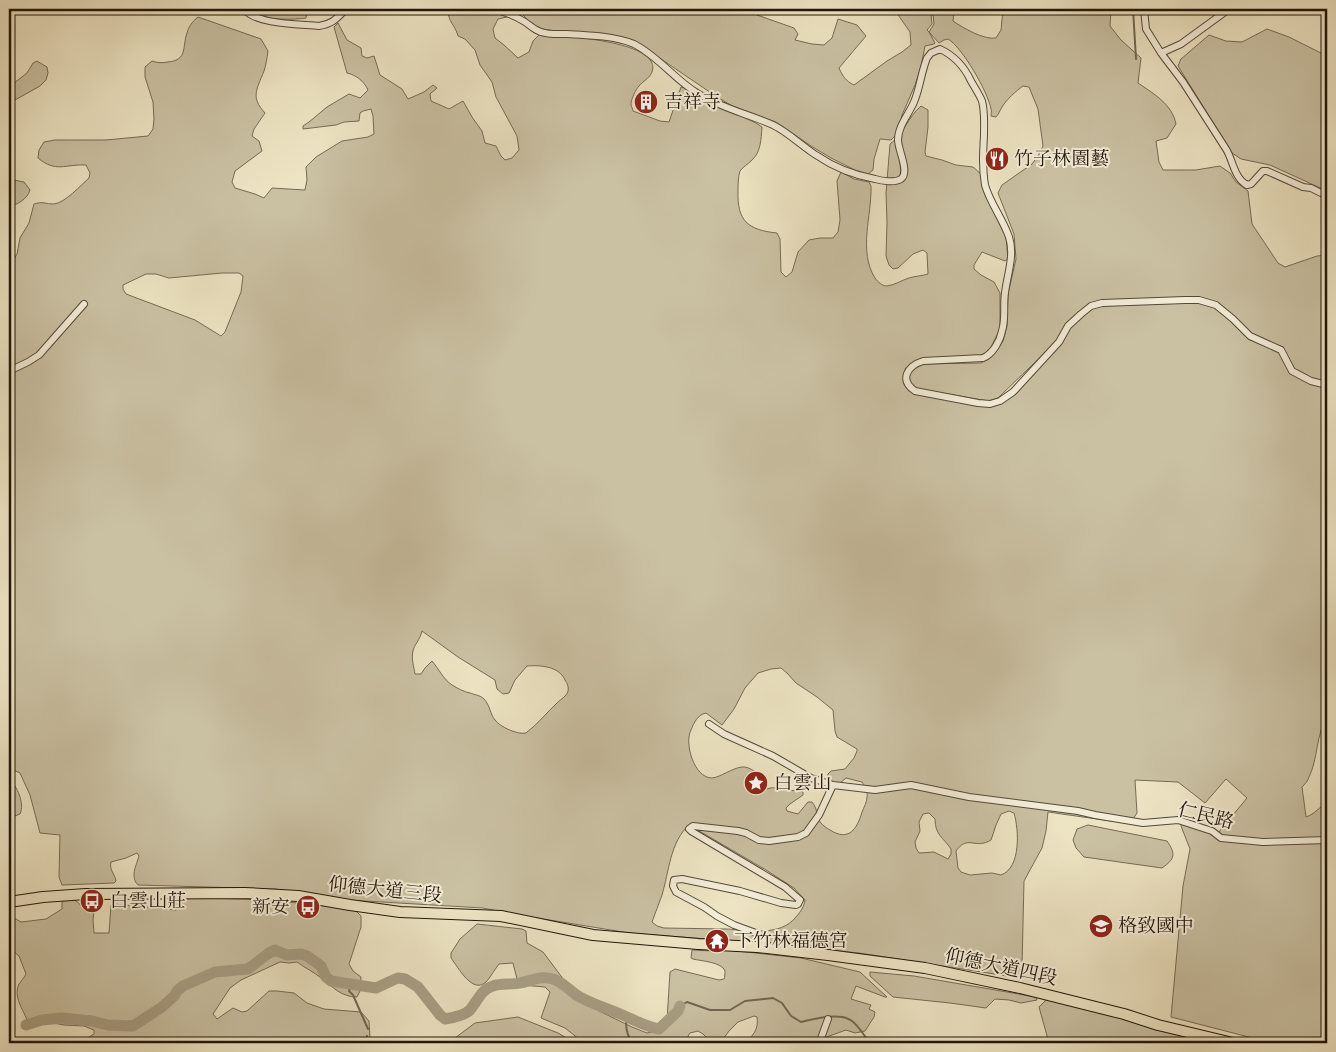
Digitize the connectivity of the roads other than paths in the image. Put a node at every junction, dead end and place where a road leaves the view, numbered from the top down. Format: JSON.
{"nodes":[{"id":1,"x":244,"y":9,"type":"edge"},
{"id":2,"x":346,"y":9,"type":"edge"},
{"id":3,"x":490,"y":9,"type":"edge"},
{"id":4,"x":1144,"y":9,"type":"edge"},
{"id":5,"x":1229,"y":9,"type":"edge"},
{"id":6,"x":1162,"y":53,"type":"junction"},
{"id":7,"x":1327,"y":195,"type":"edge"},
{"id":8,"x":84,"y":304,"type":"dead end"},
{"id":9,"x":9,"y":371,"type":"edge"},
{"id":10,"x":1327,"y":386,"type":"edge"},
{"id":11,"x":709,"y":724,"type":"dead end"},
{"id":12,"x":833,"y":785,"type":"junction"},
{"id":13,"x":1327,"y":840,"type":"edge"},
{"id":14,"x":9,"y":902,"type":"edge"},
{"id":15,"x":757,"y":947,"type":"joint"},
{"id":16,"x":768,"y":948,"type":"junction"},
{"id":17,"x":828,"y":1019,"type":"dead end"},
{"id":18,"x":806,"y":1043,"type":"edge"},
{"id":19,"x":1234,"y":1043,"type":"edge"}],
"edges":[{"from":1,"to":2,"type":"street"},
{"from":3,"to":10,"type":"street"},
{"from":4,"to":6,"type":"street"},
{"from":5,"to":6,"type":"street"},
{"from":6,"to":7,"type":"street"},
{"from":8,"to":9,"type":"street"},
{"from":11,"to":12,"type":"street","name":"仁民路"},
{"from":12,"to":13,"type":"street","name":"仁民路"},
{"from":12,"to":16,"type":"street"},
{"from":14,"to":15,"type":"main road","name":"仰德大道三段"},
{"from":15,"to":16,"type":"main road","name":"仰德大道四段"},
{"from":16,"to":19,"type":"main road","name":"仰德大道四段"},
{"from":17,"to":18,"type":"street"}]}
